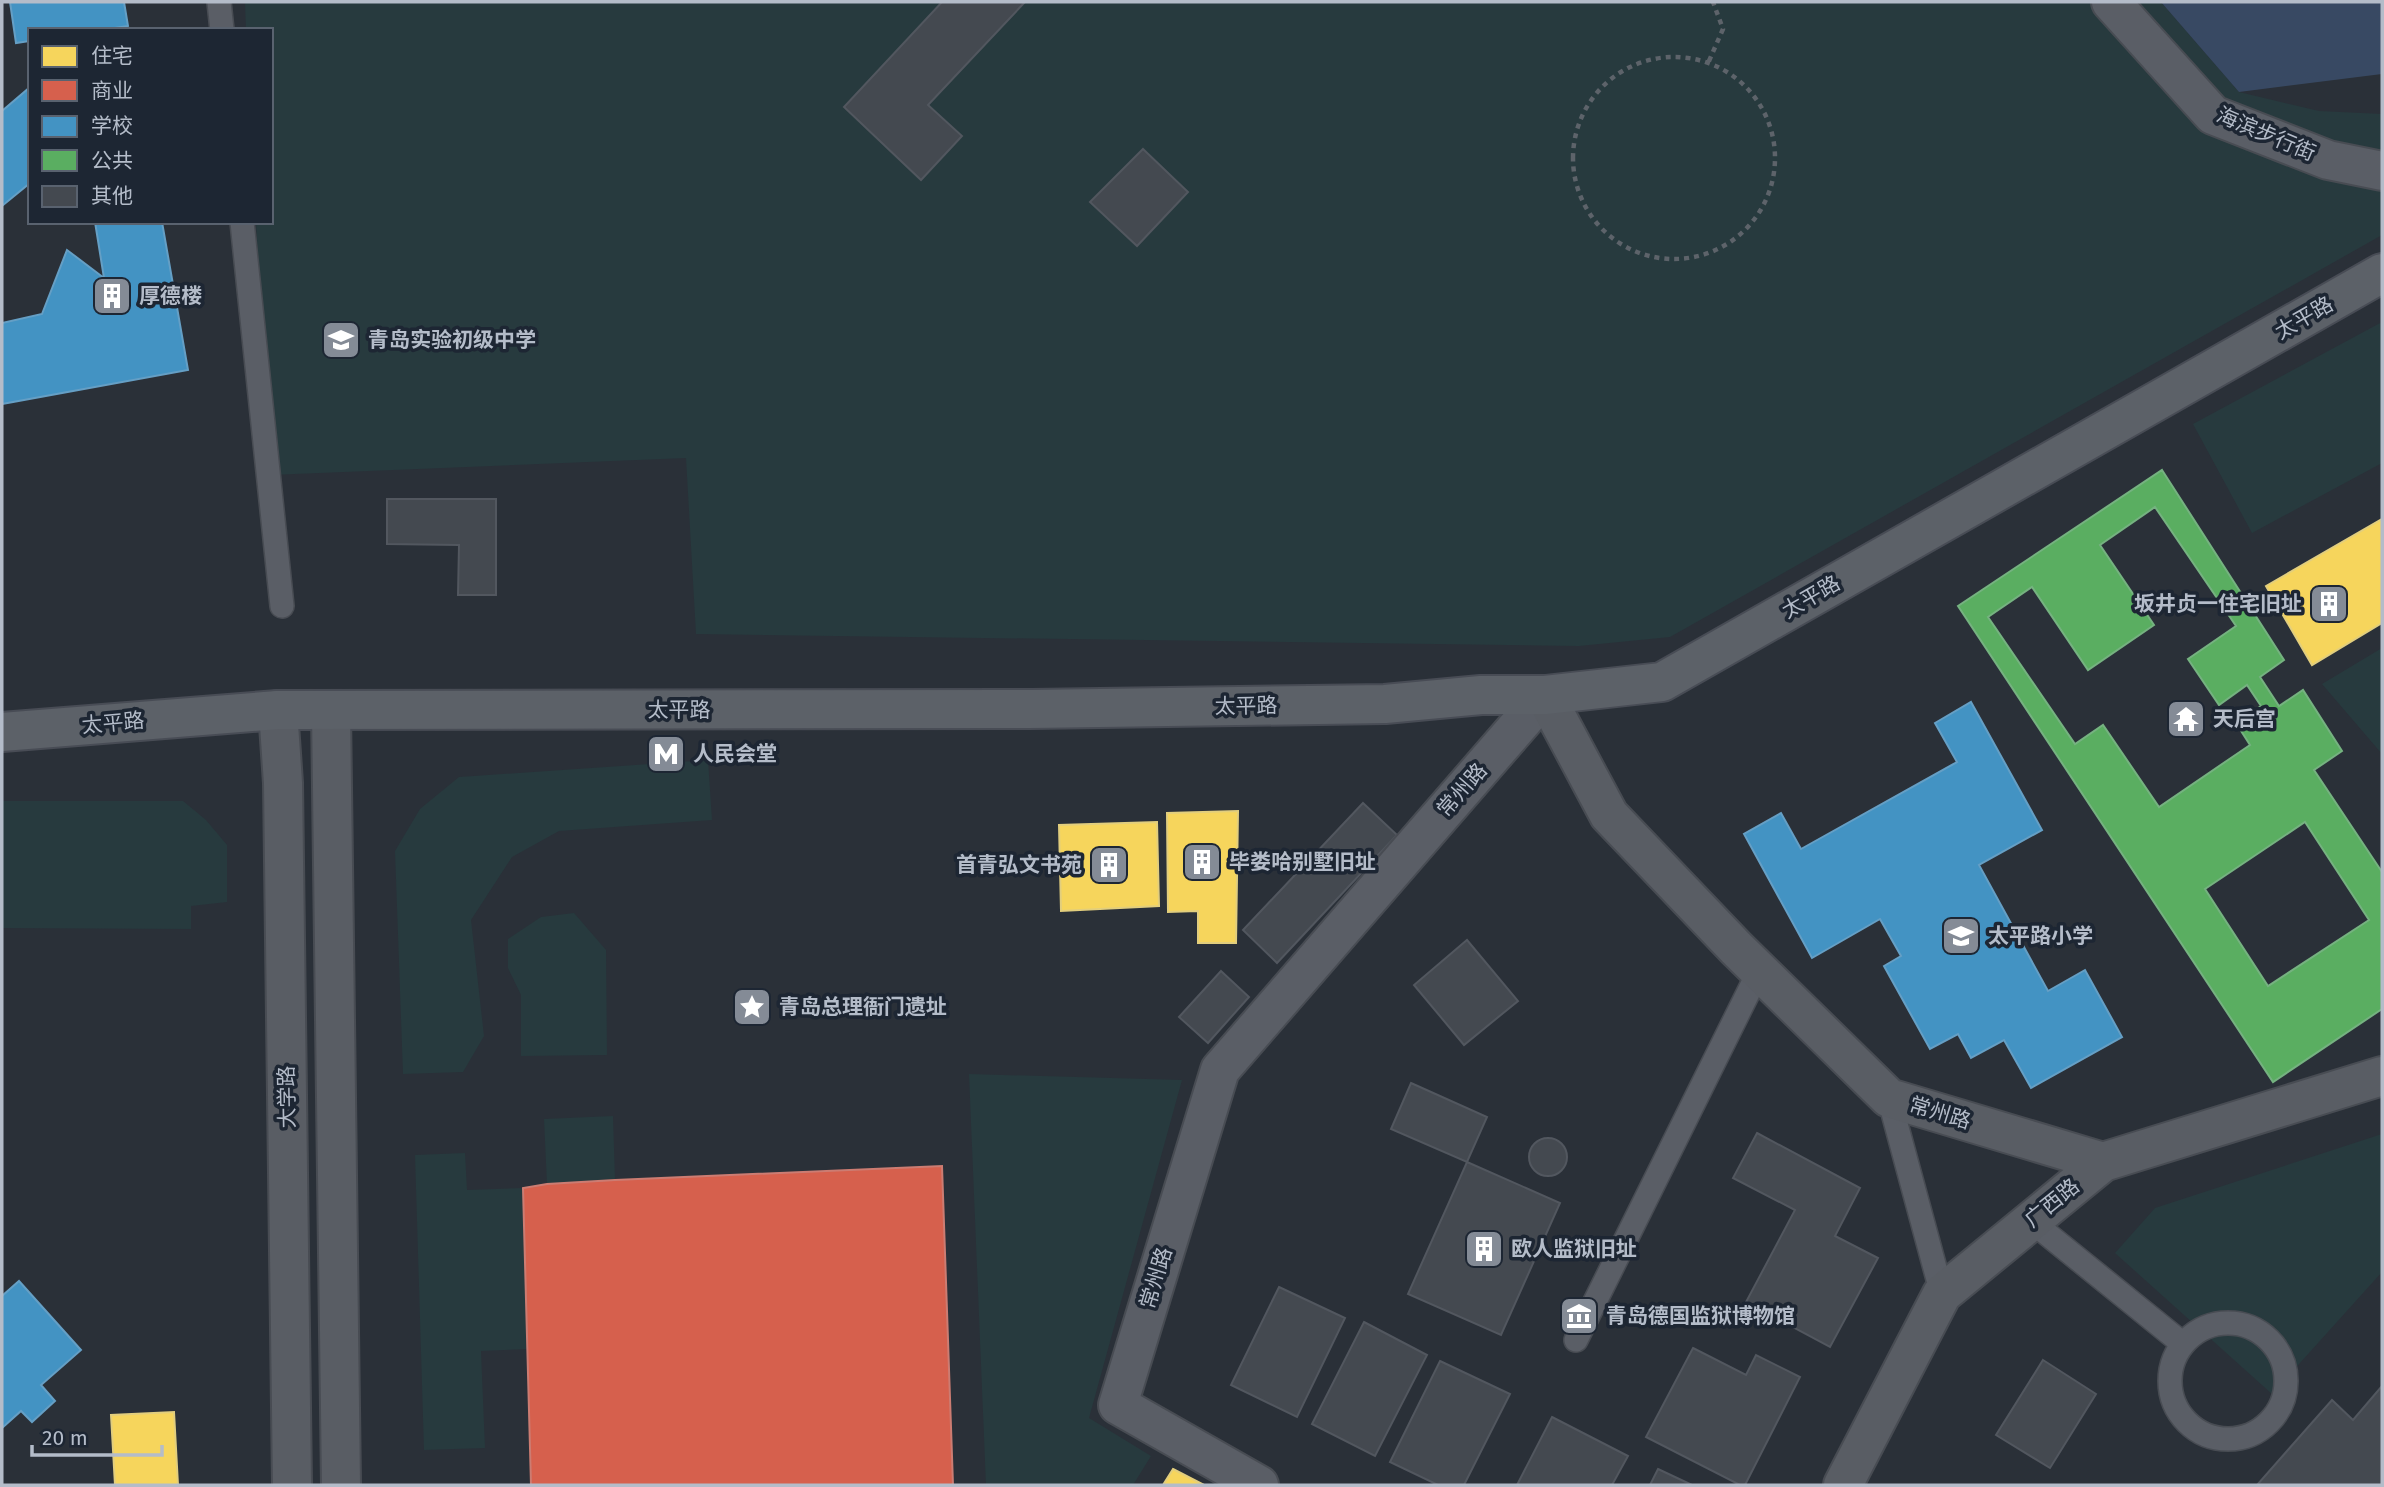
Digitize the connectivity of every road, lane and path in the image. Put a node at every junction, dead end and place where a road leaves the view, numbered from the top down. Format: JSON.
{"nodes":[{"id":1,"x":219,"y":2,"type":"edge"},
{"id":2,"x":1713,"y":2,"type":"edge"},
{"id":3,"x":2111,"y":2,"type":"edge"},
{"id":4,"x":222,"y":28,"type":"edge"},
{"id":5,"x":1709,"y":61,"type":"junction"},
{"id":6,"x":2382,"y":171,"type":"edge"},
{"id":7,"x":242,"y":224,"type":"edge"},
{"id":8,"x":2382,"y":273,"type":"edge"},
{"id":9,"x":282,"y":606,"type":"dead end"},
{"id":10,"x":1545,"y":695,"type":"junction"},
{"id":11,"x":278,"y":710,"type":"junction"},
{"id":12,"x":331,"y":710,"type":"junction"},
{"id":13,"x":2,"y":732,"type":"edge"},
{"id":14,"x":1759,"y":971,"type":"junction"},
{"id":15,"x":2382,"y":1076,"type":"edge"},
{"id":16,"x":1889,"y":1098,"type":"junction"},
{"id":17,"x":2103,"y":1162,"type":"junction"},
{"id":18,"x":2031,"y":1221,"type":"junction"},
{"id":19,"x":1942,"y":1294,"type":"junction"},
{"id":20,"x":1576,"y":1340,"type":"dead end"},
{"id":21,"x":2183,"y":1344,"type":"junction"},
{"id":22,"x":292,"y":1485,"type":"edge"},
{"id":23,"x":341,"y":1485,"type":"edge"},
{"id":24,"x":1259,"y":1485,"type":"edge"},
{"id":25,"x":1843,"y":1485,"type":"edge"}],
"edges":[{"from":1,"to":4,"type":"lane"},
{"from":2,"to":5,"type":"path"},
{"from":3,"to":6,"type":"street","name":"海滨步行街"},
{"from":5,"to":5,"type":"path"},
{"from":7,"to":9,"type":"lane"},
{"from":8,"to":10,"type":"main road","name":"太平路"},
{"from":10,"to":12,"type":"main road","name":"太平路"},
{"from":10,"to":14,"type":"main road","name":"常州路"},
{"from":10,"to":24,"type":"street","name":"常州路"},
{"from":11,"to":12,"type":"main road","name":"太平路"},
{"from":11,"to":13,"type":"main road","name":"太平路"},
{"from":11,"to":22,"type":"main road","name":"大学路"},
{"from":12,"to":23,"type":"main road"},
{"from":14,"to":16,"type":"main road","name":"常州路"},
{"from":14,"to":20,"type":"lane"},
{"from":15,"to":17,"type":"main road","name":"广西路"},
{"from":16,"to":17,"type":"main road","name":"常州路"},
{"from":16,"to":19,"type":"lane"},
{"from":17,"to":18,"type":"main road","name":"广西路"},
{"from":18,"to":19,"type":"main road","name":"广西路"},
{"from":18,"to":21,"type":"lane"},
{"from":19,"to":25,"type":"main road","name":"广西路"},
{"from":21,"to":21,"type":"lane"}]}
